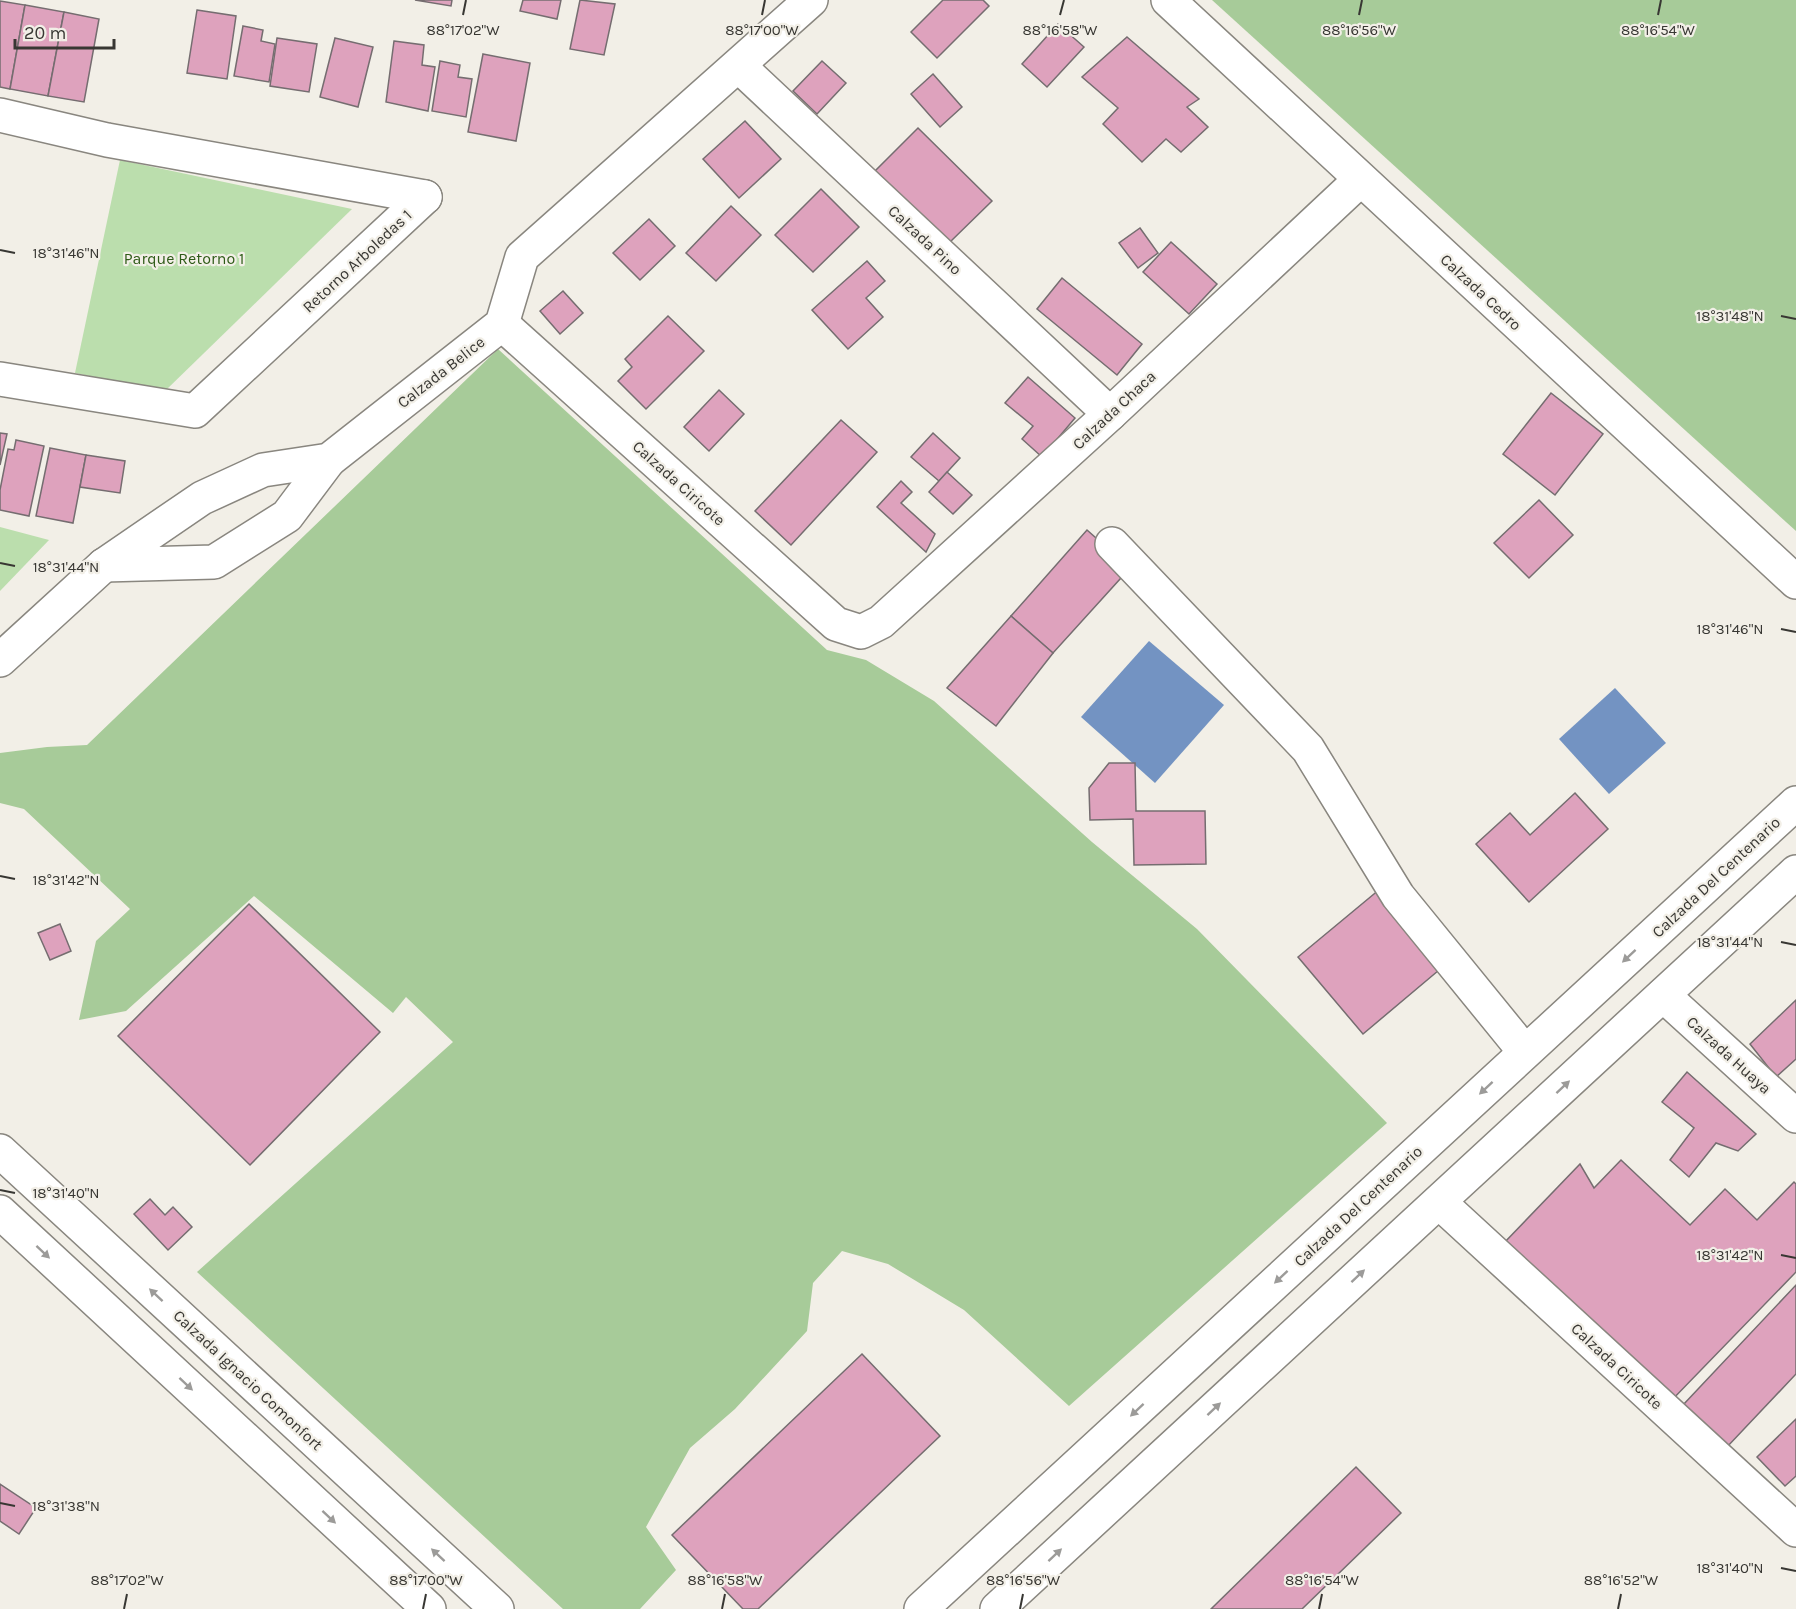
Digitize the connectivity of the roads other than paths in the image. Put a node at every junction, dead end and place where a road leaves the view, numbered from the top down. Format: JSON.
{"nodes":[{"id":1,"x":812,"y":0,"type":"edge"},
{"id":2,"x":1168,"y":0,"type":"edge"},
{"id":3,"x":739,"y":66,"type":"junction"},
{"id":4,"x":0,"y":116,"type":"edge"},
{"id":5,"x":1360,"y":180,"type":"junction"},
{"id":6,"x":502,"y":324,"type":"junction"},
{"id":7,"x":0,"y":379,"type":"edge"},
{"id":8,"x":1110,"y":414,"type":"junction"},
{"id":9,"x":329,"y":460,"type":"junction"},
{"id":10,"x":1112,"y":544,"type":"dead end"},
{"id":11,"x":104,"y":565,"type":"junction"},
{"id":12,"x":1796,"y":582,"type":"edge"},
{"id":13,"x":861,"y":632,"type":"joint"},
{"id":14,"x":0,"y":660,"type":"edge"},
{"id":15,"x":1796,"y":803,"type":"edge"},
{"id":16,"x":1796,"y":872,"type":"edge"},
{"id":17,"x":1663,"y":995,"type":"junction"},
{"id":18,"x":1525,"y":1052,"type":"junction"},
{"id":19,"x":1796,"y":1116,"type":"edge"},
{"id":20,"x":0,"y":1151,"type":"edge"},
{"id":21,"x":1439,"y":1202,"type":"junction"},
{"id":22,"x":0,"y":1212,"type":"edge"},
{"id":23,"x":1796,"y":1530,"type":"edge"},
{"id":24,"x":429,"y":1609,"type":"edge"},
{"id":25,"x":497,"y":1609,"type":"edge"},
{"id":26,"x":921,"y":1609,"type":"edge"},
{"id":27,"x":997,"y":1609,"type":"edge"}],
"edges":[{"from":1,"to":3,"type":"street","name":"Calzada Belice"},
{"from":2,"to":5,"type":"street","name":"Calzada Cedro"},
{"from":3,"to":6,"type":"street","name":"Calzada Belice"},
{"from":3,"to":8,"type":"street","name":"Calzada Pino"},
{"from":4,"to":7,"type":"street","name":"Retorno Arboledas 1"},
{"from":5,"to":8,"type":"street","name":"Calzada Chaca"},
{"from":5,"to":12,"type":"street","name":"Calzada Cedro"},
{"from":6,"to":9,"type":"street","name":"Calzada Belice"},
{"from":6,"to":13,"type":"street","name":"Calzada Ciricote"},
{"from":8,"to":13,"type":"street","name":"Calzada Chaca"},
{"from":9,"to":11,"type":"street","name":"Calzada Belice"},
{"from":9,"to":11,"type":"street"},
{"from":10,"to":18,"type":"street"},
{"from":11,"to":14,"type":"street","name":"Calzada Belice"},
{"from":15,"to":18,"type":"street","name":"Calzada Del Centenario","one_way":true},
{"from":16,"to":17,"type":"street"},
{"from":17,"to":19,"type":"street","name":"Calzada Huaya"},
{"from":21,"to":17,"type":"street","one_way":true},
{"from":18,"to":26,"type":"street","name":"Calzada Del Centenario","one_way":true},
{"from":25,"to":20,"type":"street","name":"Calzada Ignacio Comonfort","one_way":true},
{"from":21,"to":23,"type":"street","name":"Calzada Ciricote"},
{"from":27,"to":21,"type":"street","one_way":true},
{"from":22,"to":24,"type":"street","one_way":true}]}
